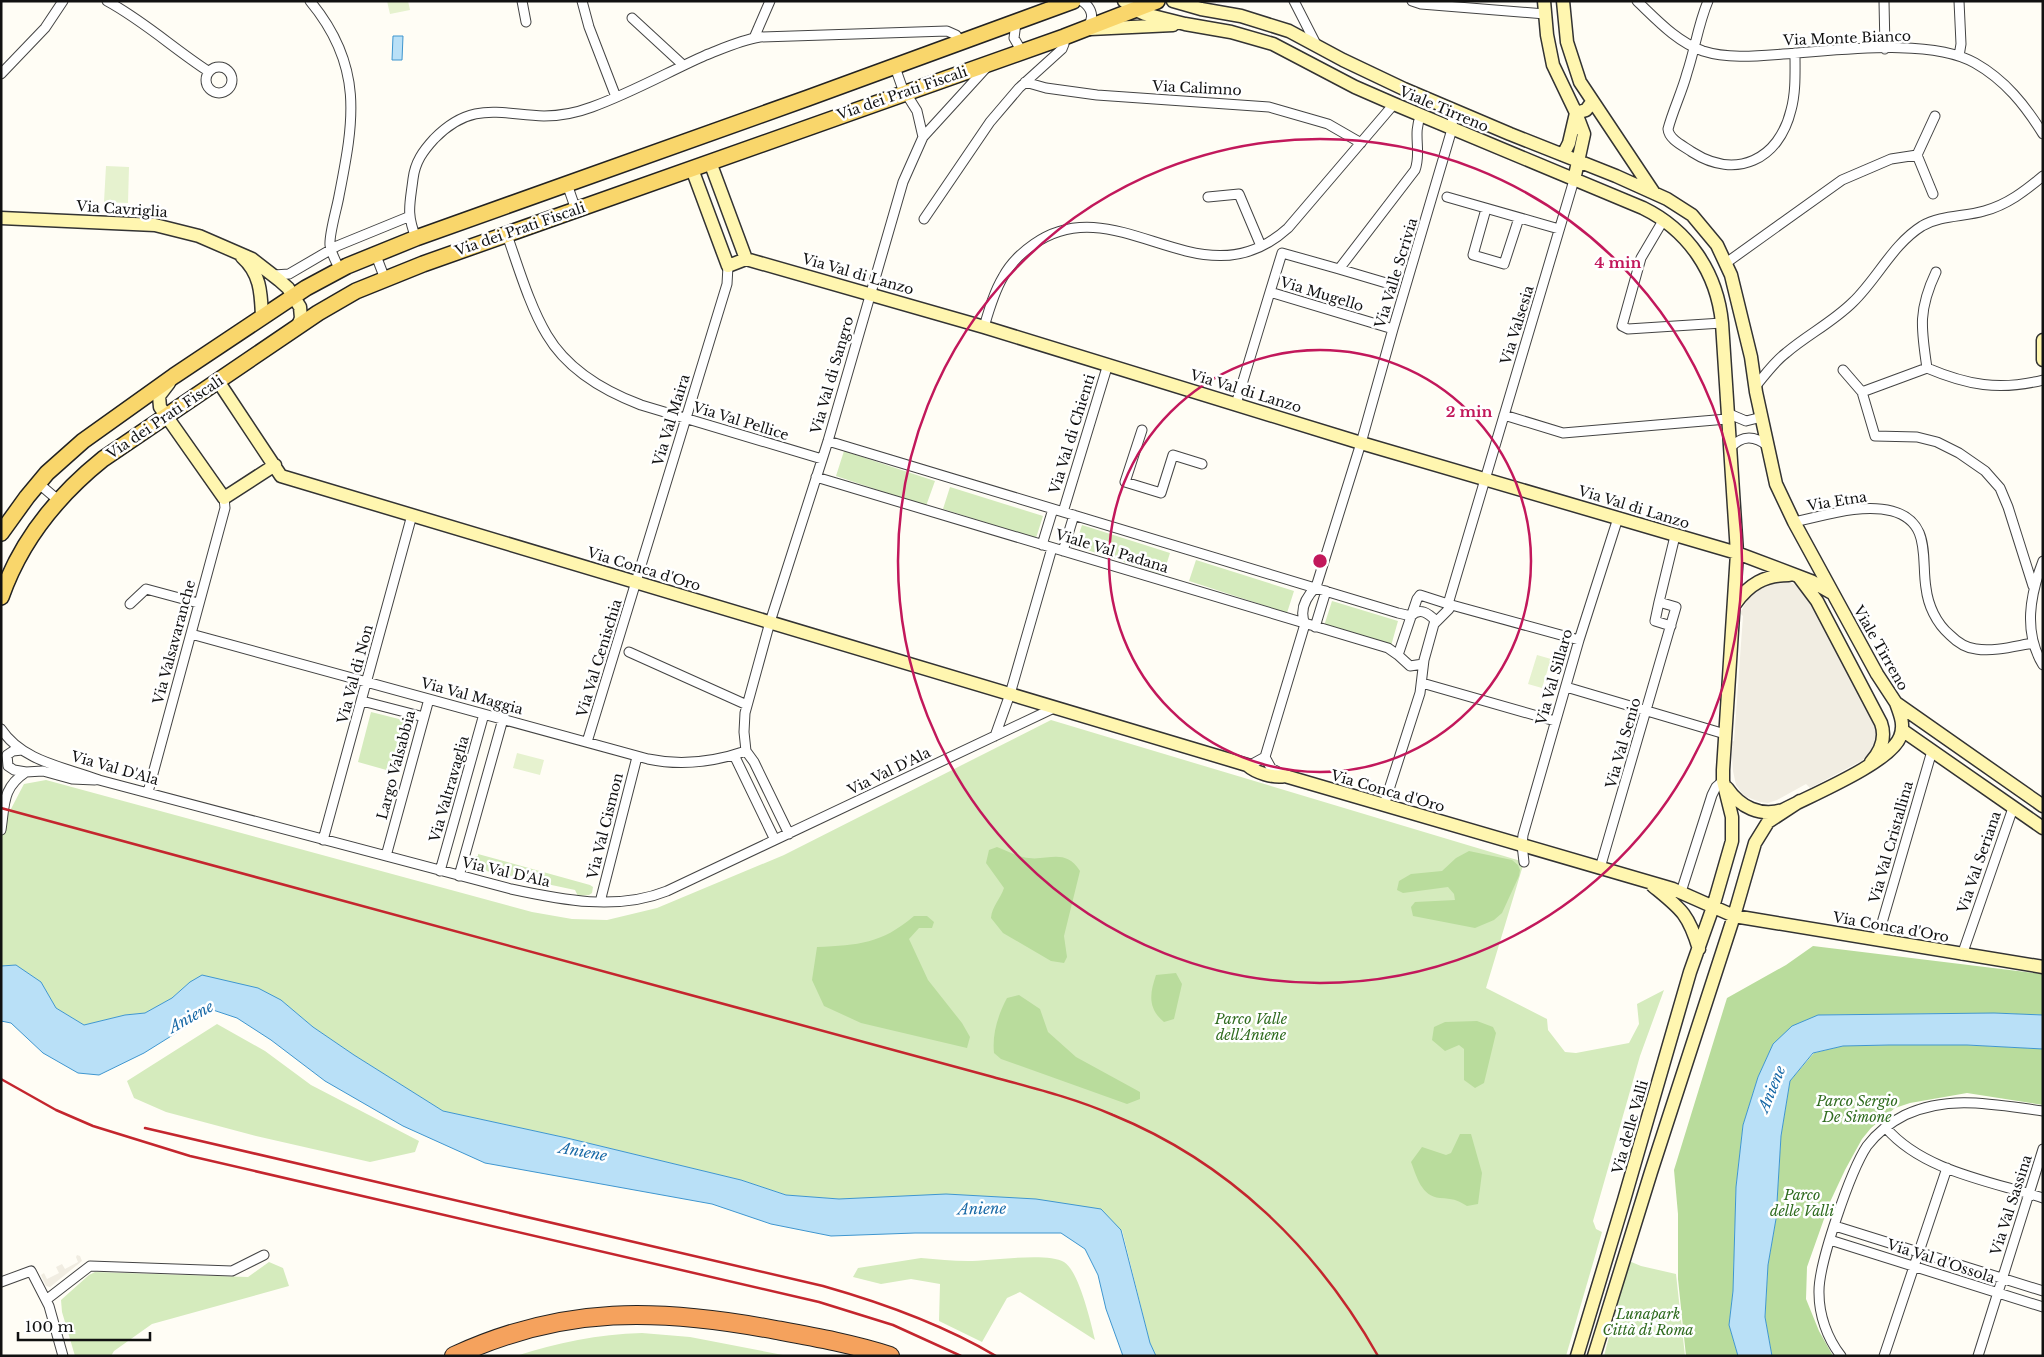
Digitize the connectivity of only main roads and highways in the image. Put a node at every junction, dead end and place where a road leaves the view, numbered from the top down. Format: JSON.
{"nodes":[{"id":1,"x":1073,"y":1,"type":"edge"},
{"id":2,"x":1157,"y":1,"type":"edge"},
{"id":3,"x":1130,"y":6,"type":"edge"},
{"id":4,"x":1,"y":533,"type":"edge"},
{"id":5,"x":1,"y":597,"type":"edge"},
{"id":6,"x":454,"y":1356,"type":"edge"},
{"id":7,"x":483,"y":1356,"type":"edge"},
{"id":8,"x":846,"y":1356,"type":"edge"},
{"id":9,"x":890,"y":1356,"type":"edge"}],
"edges":[{"from":1,"to":4,"type":"main road","name":"Via dei Prati Fiscali"},
{"from":2,"to":3,"type":"main road","name":"Via dei Prati Fiscali"},
{"from":3,"to":5,"type":"main road","name":"Via dei Prati Fiscali"},
{"from":6,"to":9,"type":"highway"},
{"from":7,"to":8,"type":"highway"}]}
